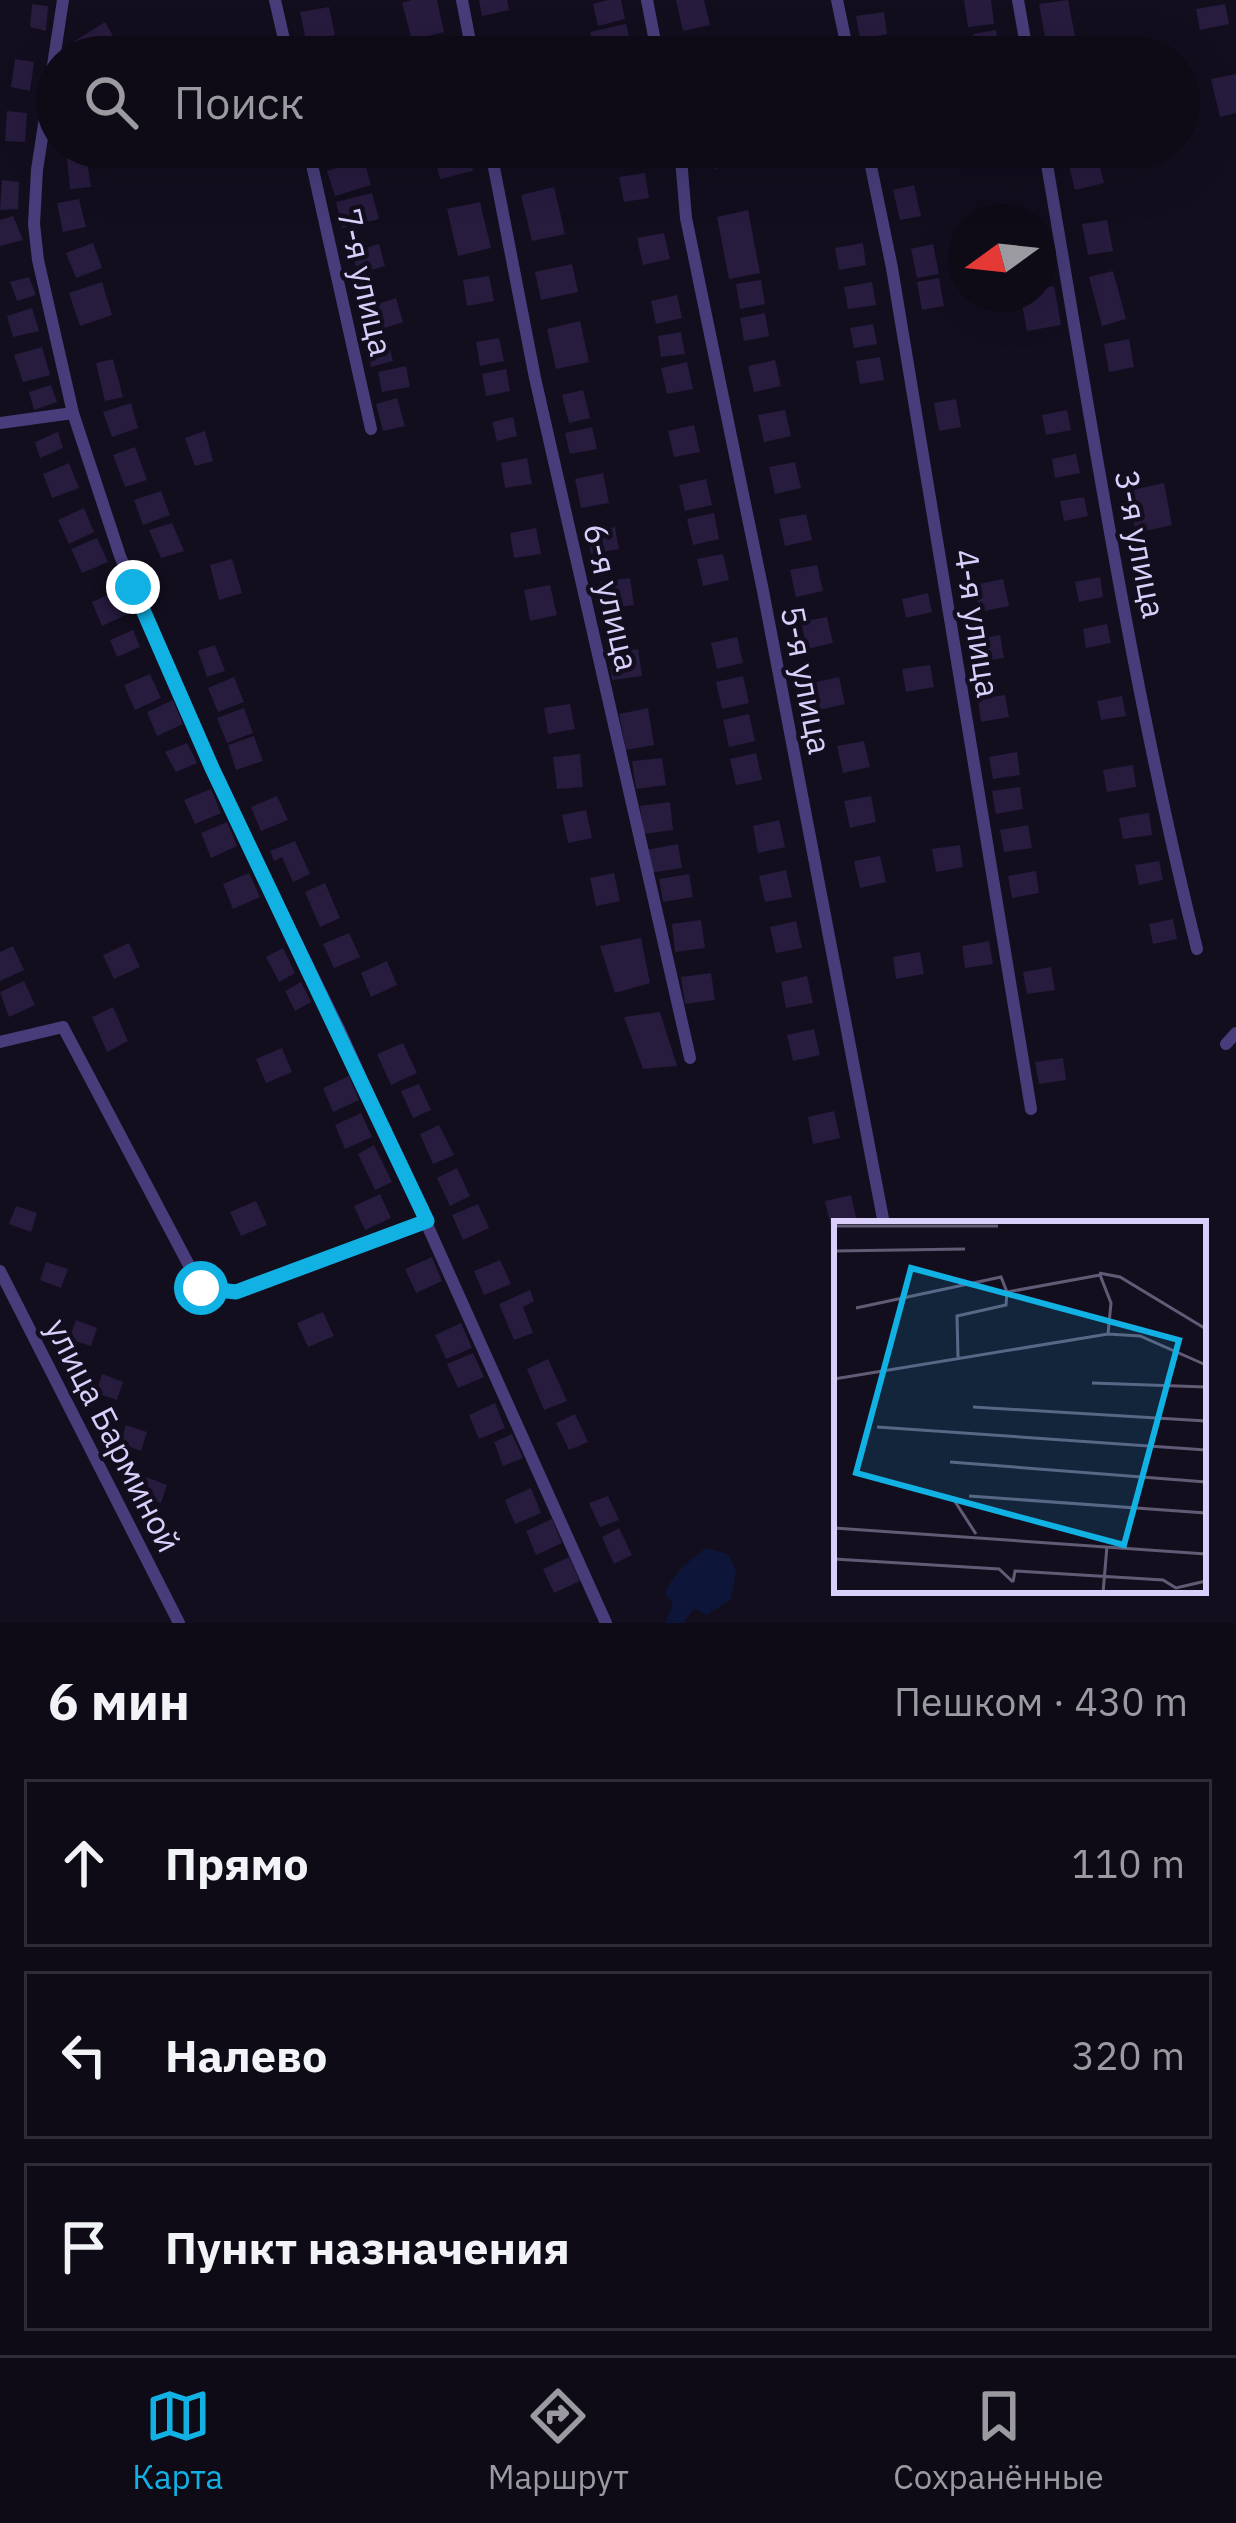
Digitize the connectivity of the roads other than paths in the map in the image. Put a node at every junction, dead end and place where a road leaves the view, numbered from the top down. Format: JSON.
{"nodes":[{"id":1,"x":63,"y":0,"type":"edge"},
{"id":2,"x":275,"y":0,"type":"edge"},
{"id":3,"x":462,"y":0,"type":"edge"},
{"id":4,"x":647,"y":0,"type":"edge"},
{"id":5,"x":837,"y":0,"type":"edge"},
{"id":6,"x":1018,"y":0,"type":"edge"},
{"id":7,"x":57,"y":36,"type":"edge"},
{"id":8,"x":283,"y":36,"type":"edge"},
{"id":9,"x":469,"y":36,"type":"edge"},
{"id":10,"x":654,"y":36,"type":"edge"},
{"id":11,"x":845,"y":36,"type":"edge"},
{"id":12,"x":1024,"y":36,"type":"edge"},
{"id":13,"x":37,"y":168,"type":"edge"},
{"id":14,"x":313,"y":168,"type":"edge"},
{"id":15,"x":494,"y":168,"type":"edge"},
{"id":16,"x":682,"y":168,"type":"edge"},
{"id":17,"x":871,"y":168,"type":"edge"},
{"id":18,"x":1048,"y":168,"type":"edge"},
{"id":19,"x":73,"y":413,"type":"junction"},
{"id":20,"x":0,"y":423,"type":"edge"},
{"id":21,"x":371,"y":429,"type":"dead end"},
{"id":22,"x":1196,"y":949,"type":"dead end"},
{"id":23,"x":0,"y":1042,"type":"edge"},
{"id":24,"x":689,"y":1058,"type":"dead end"},
{"id":25,"x":1031,"y":1109,"type":"dead end"},
{"id":26,"x":427,"y":1221,"type":"junction"},
{"id":27,"x":883,"y":1221,"type":"edge"},
{"id":28,"x":0,"y":1271,"type":"edge"},
{"id":29,"x":179,"y":1623,"type":"edge"},
{"id":30,"x":606,"y":1623,"type":"edge"}],
"edges":[{"from":1,"to":7,"type":"street"},
{"from":2,"to":8,"type":"street"},
{"from":3,"to":9,"type":"street"},
{"from":4,"to":10,"type":"street"},
{"from":5,"to":11,"type":"street"},
{"from":6,"to":12,"type":"street"},
{"from":13,"to":19,"type":"street"},
{"from":14,"to":21,"type":"street","name":"7-я улица"},
{"from":15,"to":24,"type":"street","name":"6-я улица"},
{"from":16,"to":27,"type":"street","name":"5-я улица"},
{"from":17,"to":25,"type":"street","name":"4-я улица"},
{"from":18,"to":22,"type":"street","name":"3-я улица"},
{"from":19,"to":20,"type":"street"},
{"from":19,"to":26,"type":"street"},
{"from":23,"to":26,"type":"street"},
{"from":26,"to":30,"type":"street"},
{"from":28,"to":29,"type":"street","name":"улица Барминой"}]}
